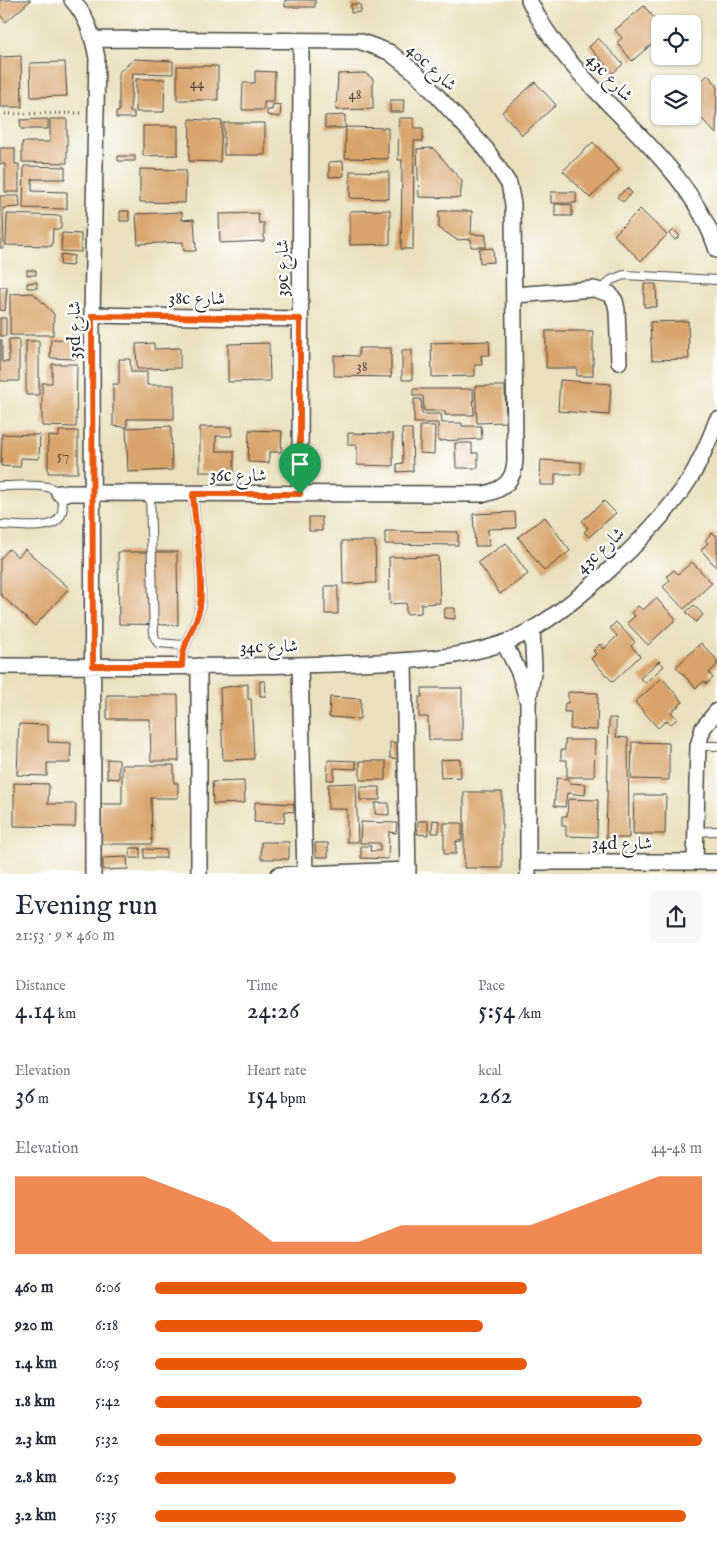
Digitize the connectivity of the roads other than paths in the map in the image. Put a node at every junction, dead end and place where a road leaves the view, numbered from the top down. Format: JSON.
{"nodes":[{"id":1,"x":72,"y":0,"type":"edge"},
{"id":2,"x":529,"y":0,"type":"edge"},
{"id":3,"x":94,"y":39,"type":"junction"},
{"id":4,"x":301,"y":41,"type":"junction"},
{"id":5,"x":712,"y":221,"type":"edge"},
{"id":6,"x":716,"y":245,"type":"edge"},
{"id":7,"x":717,"y":280,"type":"edge"},
{"id":8,"x":602,"y":290,"type":"junction"},
{"id":9,"x":514,"y":295,"type":"junction"},
{"id":10,"x":92,"y":316,"type":"junction"},
{"id":11,"x":300,"y":319,"type":"junction"},
{"id":12,"x":619,"y":362,"type":"dead end"},
{"id":13,"x":717,"y":420,"type":"edge"},
{"id":14,"x":515,"y":460,"type":"joint"},
{"id":15,"x":0,"y":486,"type":"edge"},
{"id":16,"x":59,"y":493,"type":"junction"},
{"id":17,"x":93,"y":493,"type":"junction"},
{"id":18,"x":150,"y":494,"type":"junction"},
{"id":19,"x":193,"y":494,"type":"junction"},
{"id":20,"x":300,"y":494,"type":"junction"},
{"id":21,"x":0,"y":525,"type":"edge"},
{"id":22,"x":532,"y":630,"type":"junction"},
{"id":23,"x":504,"y":643,"type":"junction"},
{"id":24,"x":184,"y":645,"type":"junction"},
{"id":25,"x":404,"y":661,"type":"junction"},
{"id":26,"x":300,"y":665,"type":"junction"},
{"id":27,"x":0,"y":666,"type":"edge"},
{"id":28,"x":93,"y":666,"type":"junction"},
{"id":29,"x":182,"y":666,"type":"junction"},
{"id":30,"x":199,"y":666,"type":"junction"},
{"id":31,"x":528,"y":703,"type":"junction"},
{"id":32,"x":717,"y":711,"type":"edge"},
{"id":33,"x":698,"y":746,"type":"junction"},
{"id":34,"x":717,"y":746,"type":"edge"},
{"id":35,"x":717,"y":831,"type":"edge"},
{"id":36,"x":695,"y":832,"type":"junction"},
{"id":37,"x":695,"y":862,"type":"junction"},
{"id":38,"x":717,"y":862,"type":"edge"},
{"id":39,"x":528,"y":868,"type":"edge"},
{"id":40,"x":408,"y":872,"type":"edge"},
{"id":41,"x":92,"y":874,"type":"edge"},
{"id":42,"x":199,"y":874,"type":"edge"},
{"id":43,"x":278,"y":874,"type":"edge"},
{"id":44,"x":305,"y":874,"type":"edge"}],
"edges":[{"from":1,"to":3,"type":"street","name":"35d شارع"},
{"from":2,"to":5,"type":"street","name":"43c شارع"},
{"from":3,"to":4,"type":"street","name":"40c شارع"},
{"from":3,"to":10,"type":"street","name":"35d شارع"},
{"from":4,"to":9,"type":"street","name":"40c شارع"},
{"from":4,"to":11,"type":"street","name":"39c شارع"},
{"from":5,"to":6,"type":"street","name":"43c شارع"},
{"from":7,"to":8,"type":"lane"},
{"from":8,"to":9,"type":"street"},
{"from":8,"to":12,"type":"street"},
{"from":9,"to":14,"type":"street","name":"40c شارع"},
{"from":10,"to":11,"type":"street","name":"38c شارع"},
{"from":10,"to":17,"type":"street","name":"35d شارع"},
{"from":11,"to":20,"type":"street","name":"39c شارع"},
{"from":13,"to":22,"type":"street","name":"43c شارع"},
{"from":14,"to":20,"type":"street","name":"36c شارع"},
{"from":15,"to":16,"type":"lane"},
{"from":16,"to":17,"type":"street","name":"36c شارع"},
{"from":16,"to":21,"type":"lane"},
{"from":17,"to":18,"type":"street","name":"36c شارع"},
{"from":17,"to":28,"type":"street","name":"35d شارع"},
{"from":18,"to":19,"type":"street","name":"36c شارع"},
{"from":18,"to":24,"type":"lane"},
{"from":19,"to":20,"type":"street","name":"36c شارع"},
{"from":19,"to":24,"type":"lane"},
{"from":22,"to":23,"type":"street","name":"34c شارع"},
{"from":22,"to":31,"type":"street"},
{"from":23,"to":25,"type":"street","name":"34c شارع"},
{"from":23,"to":31,"type":"street"},
{"from":24,"to":29,"type":"lane"},
{"from":25,"to":26,"type":"street","name":"34c شارع"},
{"from":25,"to":40,"type":"street"},
{"from":26,"to":30,"type":"street","name":"34c شارع"},
{"from":26,"to":44,"type":"street"},
{"from":27,"to":28,"type":"street","name":"34c شارع"},
{"from":28,"to":29,"type":"street","name":"34c شارع"},
{"from":28,"to":41,"type":"street","name":"35d شارع"},
{"from":29,"to":30,"type":"street","name":"34c شارع"},
{"from":30,"to":42,"type":"street"},
{"from":31,"to":39,"type":"street"},
{"from":32,"to":33,"type":"street"},
{"from":33,"to":34,"type":"lane"},
{"from":33,"to":36,"type":"street"},
{"from":35,"to":36,"type":"lane"},
{"from":36,"to":37,"type":"street"},
{"from":37,"to":38,"type":"street","name":"34d شارع"},
{"from":37,"to":39,"type":"street","name":"34d شارع"},
{"from":40,"to":44,"type":"street"},
{"from":43,"to":44,"type":"street"}]}
